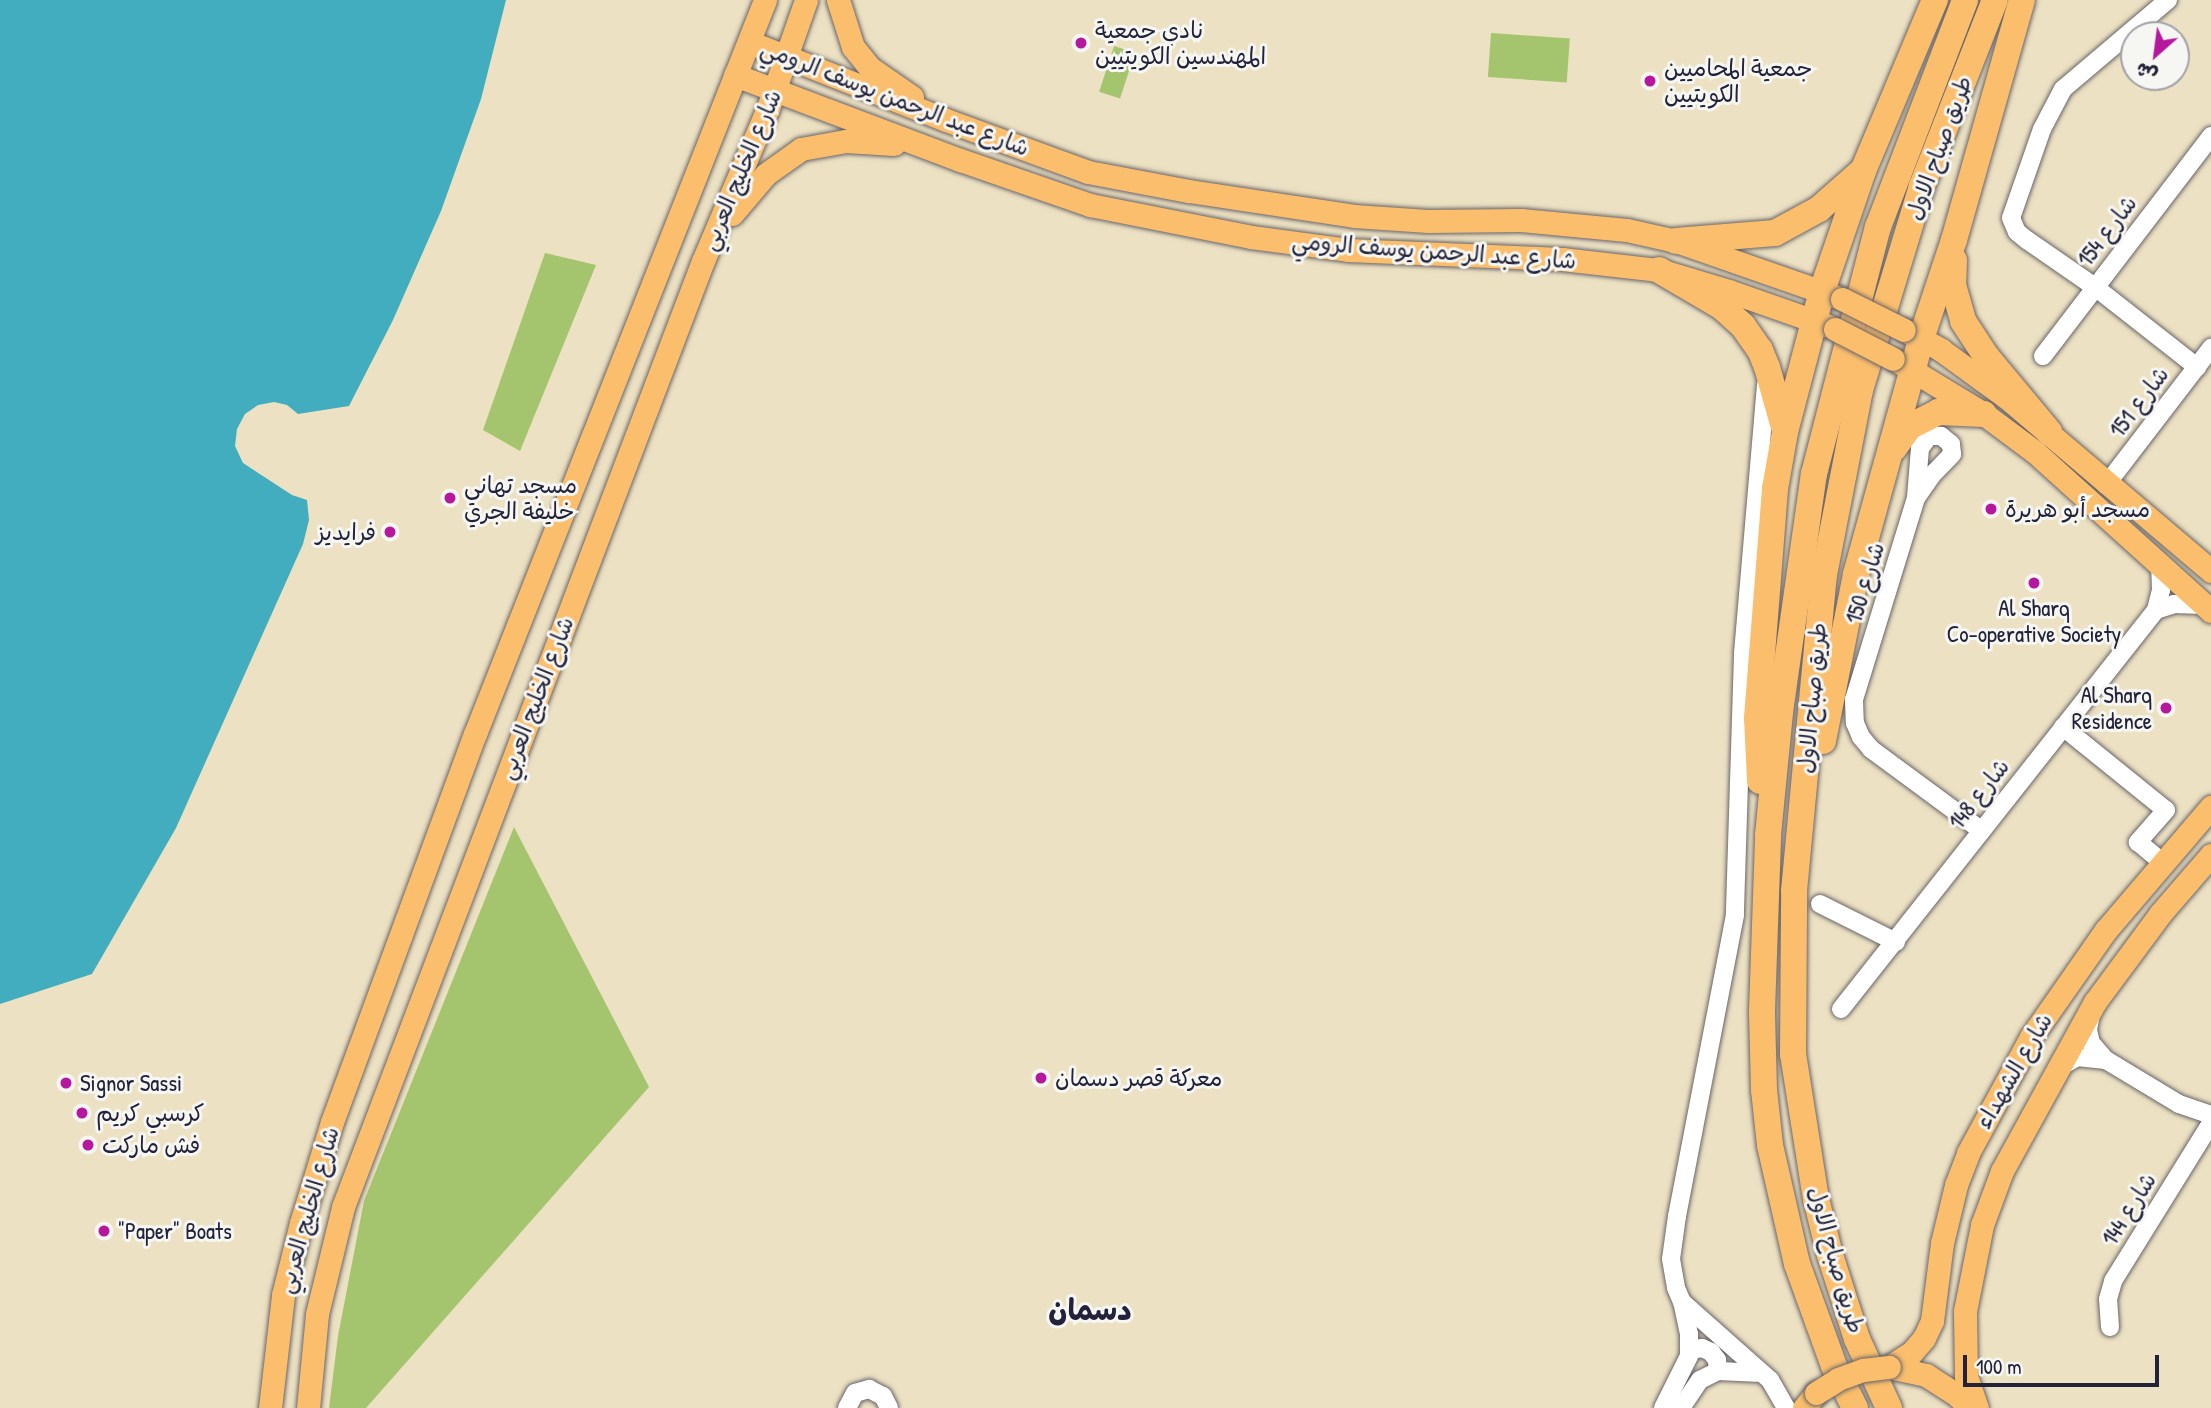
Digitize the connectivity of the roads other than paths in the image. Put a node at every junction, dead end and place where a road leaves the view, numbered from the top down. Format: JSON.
{"nodes":[{"id":1,"x":765,"y":0,"type":"edge"},
{"id":2,"x":806,"y":0,"type":"edge"},
{"id":3,"x":838,"y":0,"type":"edge"},
{"id":4,"x":1935,"y":0,"type":"edge"},
{"id":5,"x":1965,"y":0,"type":"edge"},
{"id":6,"x":1995,"y":0,"type":"edge"},
{"id":7,"x":2022,"y":0,"type":"edge"},
{"id":8,"x":2168,"y":0,"type":"edge"},
{"id":9,"x":749,"y":42,"type":"junction"},
{"id":10,"x":787,"y":57,"type":"junction"},
{"id":11,"x":736,"y":75,"type":"junction"},
{"id":12,"x":775,"y":90,"type":"junction"},
{"id":13,"x":946,"y":120,"type":"junction"},
{"id":14,"x":972,"y":130,"type":"junction"},
{"id":15,"x":2211,"y":136,"type":"edge"},
{"id":16,"x":950,"y":156,"type":"junction"},
{"id":17,"x":1863,"y":171,"type":"junction"},
{"id":18,"x":1954,"y":240,"type":"junction"},
{"id":19,"x":1675,"y":241,"type":"junction"},
{"id":20,"x":703,"y":261,"type":"junction"},
{"id":21,"x":1659,"y":270,"type":"junction"},
{"id":22,"x":2095,"y":287,"type":"junction"},
{"id":23,"x":1832,"y":295,"type":"junction"},
{"id":24,"x":1824,"y":324,"type":"junction"},
{"id":25,"x":1912,"y":335,"type":"junction"},
{"id":26,"x":2211,"y":348,"type":"edge"},
{"id":27,"x":2043,"y":356,"type":"dead end"},
{"id":28,"x":1903,"y":364,"type":"junction"},
{"id":29,"x":1767,"y":367,"type":"junction"},
{"id":30,"x":2197,"y":367,"type":"junction"},
{"id":31,"x":1984,"y":414,"type":"junction"},
{"id":32,"x":2049,"y":432,"type":"junction"},
{"id":33,"x":1784,"y":437,"type":"junction"},
{"id":34,"x":1889,"y":455,"type":"junction"},
{"id":35,"x":1760,"y":466,"type":"junction"},
{"id":36,"x":2106,"y":485,"type":"junction"},
{"id":37,"x":1916,"y":498,"type":"dead end"},
{"id":38,"x":2160,"y":567,"type":"junction"},
{"id":39,"x":2211,"y":571,"type":"edge"},
{"id":40,"x":2207,"y":608,"type":"edge"},
{"id":41,"x":2156,"y":610,"type":"junction"},
{"id":42,"x":2063,"y":727,"type":"junction"},
{"id":43,"x":2211,"y":807,"type":"edge"},
{"id":44,"x":1981,"y":830,"type":"junction"},
{"id":45,"x":1768,"y":835,"type":"junction"},
{"id":46,"x":2211,"y":855,"type":"edge"},
{"id":47,"x":2162,"y":862,"type":"junction"},
{"id":48,"x":1794,"y":891,"type":"junction"},
{"id":49,"x":1820,"y":904,"type":"dead end"},
{"id":50,"x":1896,"y":942,"type":"junction"},
{"id":51,"x":2095,"y":1002,"type":"junction"},
{"id":52,"x":1841,"y":1009,"type":"dead end"},
{"id":53,"x":2106,"y":1059,"type":"junction"},
{"id":54,"x":2060,"y":1067,"type":"junction"},
{"id":55,"x":350,"y":1073,"type":"junction"},
{"id":56,"x":386,"y":1088,"type":"junction"},
{"id":57,"x":2211,"y":1115,"type":"edge"},
{"id":58,"x":2211,"y":1123,"type":"edge"},
{"id":59,"x":1682,"y":1302,"type":"junction"},
{"id":60,"x":2110,"y":1327,"type":"dead end"},
{"id":61,"x":1690,"y":1350,"type":"junction"},
{"id":62,"x":1889,"y":1367,"type":"junction"},
{"id":63,"x":1718,"y":1371,"type":"junction"},
{"id":64,"x":1762,"y":1373,"type":"junction"},
{"id":65,"x":1810,"y":1401,"type":"edge"},
{"id":66,"x":270,"y":1408,"type":"edge"},
{"id":67,"x":308,"y":1408,"type":"edge"},
{"id":68,"x":847,"y":1408,"type":"edge"},
{"id":69,"x":888,"y":1408,"type":"edge"},
{"id":70,"x":1663,"y":1408,"type":"edge"},
{"id":71,"x":1681,"y":1408,"type":"edge"},
{"id":72,"x":1786,"y":1408,"type":"edge"},
{"id":73,"x":1855,"y":1408,"type":"edge"},
{"id":74,"x":1889,"y":1408,"type":"edge"},
{"id":75,"x":1970,"y":1408,"type":"edge"},
{"id":76,"x":1978,"y":1408,"type":"edge"}],
"edges":[{"from":1,"to":9,"type":"main road","name":"شارع الخليج العربي"},
{"from":2,"to":10,"type":"main road","name":"شارع الخليج العربي"},
{"from":3,"to":13,"type":"main road"},
{"from":4,"to":17,"type":"highway"},
{"from":5,"to":45,"type":"highway","name":"طريق صباح الاول"},
{"from":6,"to":48,"type":"highway","name":"طريق صباح الاول"},
{"from":7,"to":18,"type":"highway"},
{"from":8,"to":22,"type":"street"},
{"from":9,"to":10,"type":"main road","name":"شارع عبد الرحمن يوسف الرومي"},
{"from":9,"to":11,"type":"main road","name":"شارع الخليج العربي"},
{"from":10,"to":12,"type":"main road","name":"شارع الخليج العربي"},
{"from":10,"to":13,"type":"main road","name":"شارع عبد الرحمن يوسف الرومي"},
{"from":11,"to":12,"type":"main road","name":"شارع عبد الرحمن يوسف الرومي"},
{"from":11,"to":55,"type":"main road","name":"شارع الخليج العربي"},
{"from":12,"to":16,"type":"main road","name":"شارع عبد الرحمن يوسف الرومي"},
{"from":12,"to":20,"type":"main road","name":"شارع الخليج العربي"},
{"from":13,"to":14,"type":"main road","name":"شارع عبد الرحمن يوسف الرومي"},
{"from":14,"to":16,"type":"main road"},
{"from":14,"to":19,"type":"main road","name":"شارع عبد الرحمن يوسف الرومي"},
{"from":15,"to":22,"type":"street","name":"شارع 154"},
{"from":16,"to":20,"type":"main road"},
{"from":16,"to":21,"type":"main road","name":"شارع عبد الرحمن يوسف الرومي"},
{"from":17,"to":19,"type":"highway"},
{"from":17,"to":23,"type":"highway"},
{"from":18,"to":25,"type":"highway"},
{"from":18,"to":32,"type":"highway"},
{"from":19,"to":23,"type":"main road","name":"شارع عبد الرحمن يوسف الرومي"},
{"from":20,"to":56,"type":"main road","name":"شارع الخليج العربي"},
{"from":21,"to":24,"type":"main road","name":"شارع عبد الرحمن يوسف الرومي"},
{"from":21,"to":29,"type":"highway"},
{"from":22,"to":27,"type":"street","name":"شارع 154"},
{"from":22,"to":30,"type":"street"},
{"from":23,"to":24,"type":"highway"},
{"from":23,"to":25,"type":"main road","name":"شارع عبد الرحمن يوسف الرومي","bridge":true},
{"from":24,"to":28,"type":"main road","name":"شارع عبد الرحمن يوسف الرومي","bridge":true},
{"from":24,"to":33,"type":"highway"},
{"from":25,"to":28,"type":"highway"},
{"from":25,"to":32,"type":"main road","name":"شارع عبد الرحمن يوسف الرومي"},
{"from":26,"to":30,"type":"street","name":"شارع 151"},
{"from":28,"to":31,"type":"main road","name":"شارع عبد الرحمن يوسف الرومي"},
{"from":28,"to":34,"type":"highway"},
{"from":29,"to":33,"type":"highway"},
{"from":29,"to":35,"type":"street"},
{"from":30,"to":36,"type":"street","name":"شارع 151"},
{"from":31,"to":34,"type":"highway"},
{"from":31,"to":38,"type":"main road","name":"شارع عبد الرحمن يوسف الرومي"},
{"from":32,"to":36,"type":"main road","name":"شارع عبد الرحمن يوسف الرومي"},
{"from":33,"to":35,"type":"highway"},
{"from":33,"to":45,"type":"highway"},
{"from":34,"to":48,"type":"highway"},
{"from":35,"to":59,"type":"street"},
{"from":36,"to":39,"type":"main road","name":"شارع عبد الرحمن يوسف الرومي"},
{"from":37,"to":44,"type":"street","name":"شارع 150"},
{"from":38,"to":40,"type":"main road","name":"شارع عبد الرحمن يوسف الرومي"},
{"from":38,"to":41,"type":"street"},
{"from":40,"to":41,"type":"street"},
{"from":41,"to":42,"type":"street","name":"شارع 148"},
{"from":42,"to":44,"type":"street","name":"شارع 148"},
{"from":42,"to":47,"type":"street"},
{"from":43,"to":47,"type":"main road","name":"شارع الشهداء"},
{"from":44,"to":50,"type":"street","name":"شارع 148"},
{"from":45,"to":73,"type":"highway","name":"طريق صباح الاول"},
{"from":46,"to":51,"type":"main road","name":"شارع الشهداء"},
{"from":47,"to":62,"type":"main road","name":"شارع الشهداء"},
{"from":48,"to":74,"type":"highway","name":"طريق صباح الاول"},
{"from":49,"to":50,"type":"street"},
{"from":50,"to":52,"type":"street","name":"شارع 148"},
{"from":51,"to":53,"type":"street"},
{"from":51,"to":54,"type":"main road","name":"شارع الشهداء"},
{"from":53,"to":54,"type":"street"},
{"from":53,"to":57,"type":"street"},
{"from":54,"to":76,"type":"main road","name":"شارع الشهداء"},
{"from":55,"to":56,"type":"main road"},
{"from":55,"to":66,"type":"main road","name":"شارع الخليج العربي"},
{"from":56,"to":67,"type":"main road","name":"شارع الخليج العربي"},
{"from":58,"to":60,"type":"street","name":"شارع 144"},
{"from":59,"to":61,"type":"street"},
{"from":59,"to":64,"type":"street"},
{"from":61,"to":63,"type":"street"},
{"from":61,"to":70,"type":"street"},
{"from":62,"to":65,"type":"main road","bridge":true},
{"from":62,"to":75,"type":"main road"},
{"from":63,"to":64,"type":"street"},
{"from":63,"to":71,"type":"street"},
{"from":64,"to":72,"type":"street"},
{"from":68,"to":69,"type":"street"}]}
